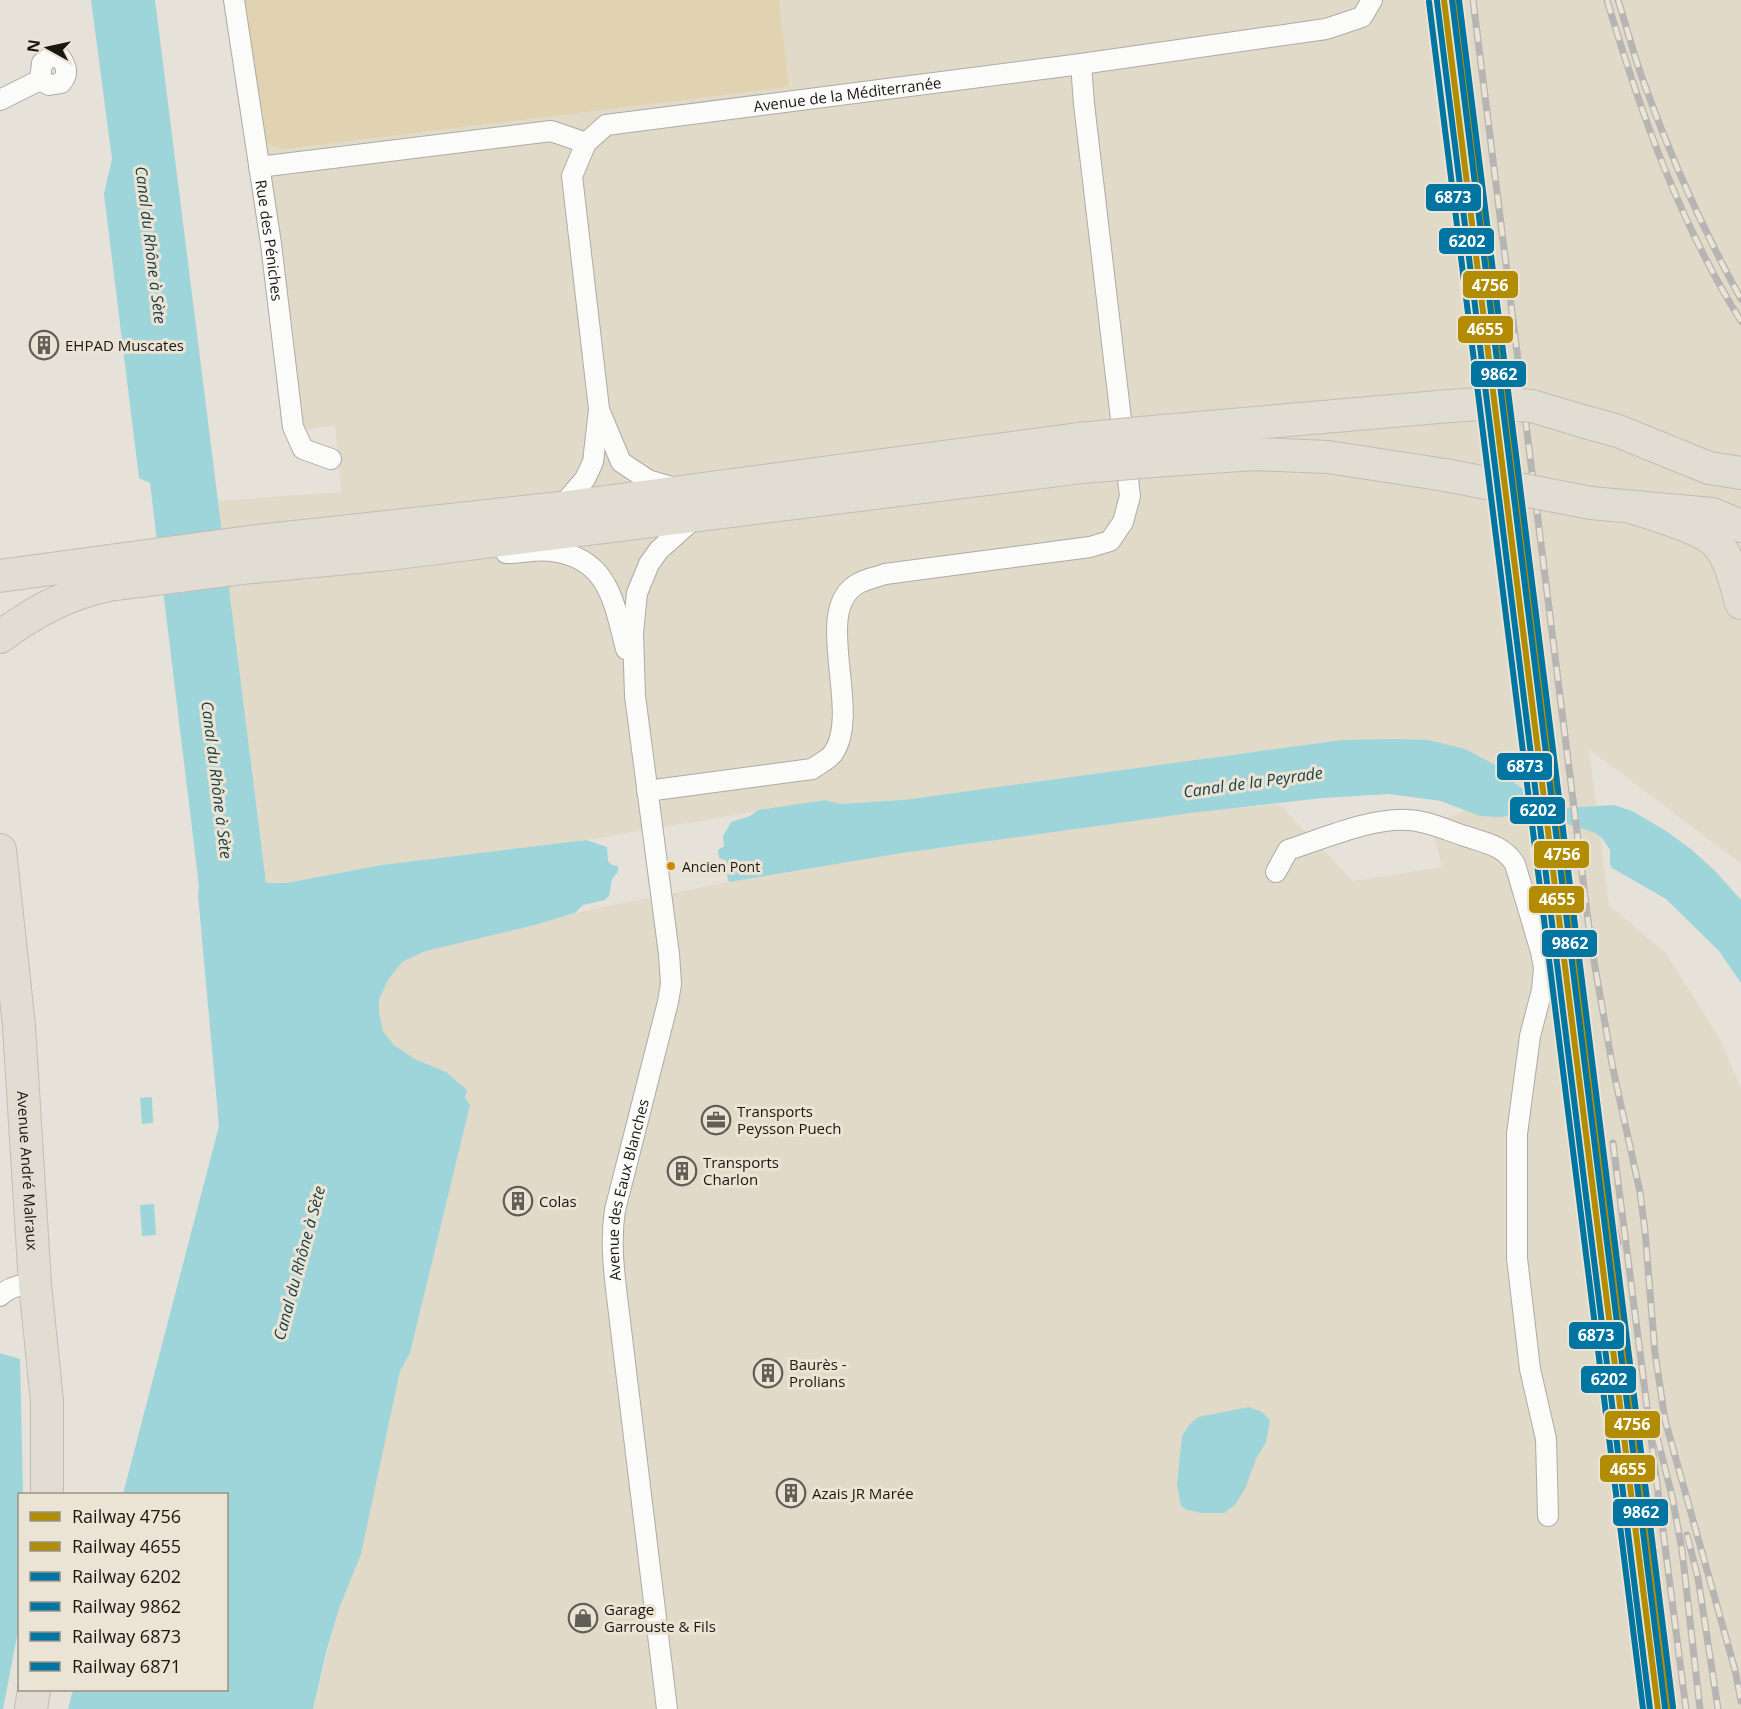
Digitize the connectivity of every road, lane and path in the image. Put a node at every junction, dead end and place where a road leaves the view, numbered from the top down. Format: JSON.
{"nodes":[{"id":1,"x":234,"y":0,"type":"edge"},
{"id":2,"x":1372,"y":0,"type":"edge"},
{"id":3,"x":1081,"y":64,"type":"junction"},
{"id":4,"x":40,"y":80,"type":"dead end"},
{"id":5,"x":0,"y":100,"type":"edge"},
{"id":6,"x":586,"y":143,"type":"junction"},
{"id":7,"x":259,"y":167,"type":"junction"},
{"id":8,"x":599,"y":410,"type":"junction"},
{"id":9,"x":1165,"y":446,"type":"junction"},
{"id":10,"x":331,"y":459,"type":"dead end"},
{"id":11,"x":1741,"y":473,"type":"edge"},
{"id":12,"x":691,"y":503,"type":"junction"},
{"id":13,"x":1632,"y":507,"type":"junction"},
{"id":14,"x":560,"y":508,"type":"junction"},
{"id":15,"x":1741,"y":526,"type":"edge"},
{"id":16,"x":251,"y":554,"type":"junction"},
{"id":17,"x":389,"y":554,"type":"junction"},
{"id":18,"x":108,"y":573,"type":"junction"},
{"id":19,"x":0,"y":576,"type":"edge"},
{"id":20,"x":1741,"y":603,"type":"edge"},
{"id":21,"x":0,"y":637,"type":"edge"},
{"id":22,"x":633,"y":675,"type":"junction"},
{"id":23,"x":647,"y":791,"type":"junction"},
{"id":24,"x":0,"y":850,"type":"edge"},
{"id":25,"x":1276,"y":872,"type":"dead end"},
{"id":26,"x":35,"y":1284,"type":"junction"},
{"id":27,"x":0,"y":1296,"type":"edge"},
{"id":28,"x":47,"y":1493,"type":"edge"},
{"id":29,"x":1548,"y":1516,"type":"dead end"},
{"id":30,"x":34,"y":1691,"type":"edge"},
{"id":31,"x":31,"y":1709,"type":"edge"},
{"id":32,"x":668,"y":1709,"type":"edge"}],
"edges":[{"from":1,"to":7,"type":"street","name":"Rue des Péniches"},
{"from":2,"to":3,"type":"street","name":"Avenue de la Méditerranée"},
{"from":3,"to":6,"type":"street","name":"Avenue de la Méditerranée"},
{"from":3,"to":23,"type":"street"},
{"from":4,"to":5,"type":"street"},
{"from":6,"to":7,"type":"street"},
{"from":6,"to":8,"type":"street","name":"Avenue de la Méditerranée"},
{"from":7,"to":10,"type":"street","name":"Rue des Péniches"},
{"from":8,"to":12,"type":"street"},
{"from":8,"to":14,"type":"street"},
{"from":9,"to":11,"type":"main road","bridge":true},
{"from":9,"to":12,"type":"main road","bridge":true},
{"from":9,"to":13,"type":"main road","bridge":true},
{"from":12,"to":14,"type":"main road"},
{"from":12,"to":17,"type":"main road"},
{"from":12,"to":22,"type":"street","name":"Avenue des Eaux Blanches"},
{"from":13,"to":15,"type":"main road"},
{"from":13,"to":20,"type":"main road"},
{"from":14,"to":16,"type":"main road"},
{"from":16,"to":17,"type":"main road"},
{"from":16,"to":18,"type":"main road"},
{"from":17,"to":22,"type":"street","name":"Avenue des Eaux Blanches"},
{"from":18,"to":19,"type":"main road"},
{"from":18,"to":21,"type":"main road"},
{"from":22,"to":23,"type":"street","name":"Avenue des Eaux Blanches"},
{"from":23,"to":32,"type":"street","name":"Avenue des Eaux Blanches"},
{"from":24,"to":26,"type":"main road","name":"Avenue André Malraux"},
{"from":25,"to":29,"type":"street"},
{"from":26,"to":27,"type":"street"},
{"from":26,"to":28,"type":"main road","name":"Avenue André Malraux"},
{"from":30,"to":31,"type":"main road"}]}
